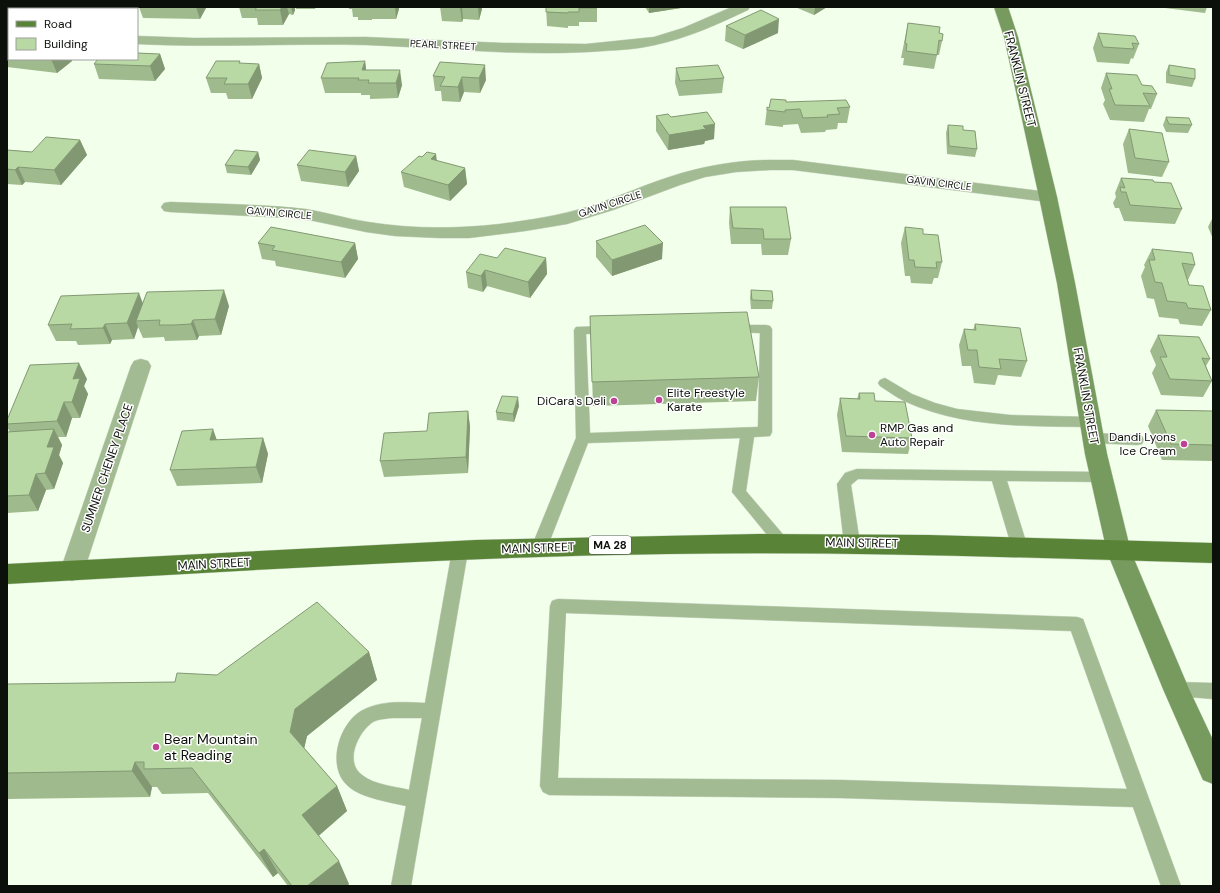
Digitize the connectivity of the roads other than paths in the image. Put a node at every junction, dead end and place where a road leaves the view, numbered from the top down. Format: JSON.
{"nodes":[{"id":1,"x":743,"y":7,"type":"edge"},
{"id":2,"x":1001,"y":7,"type":"edge"},
{"id":3,"x":138,"y":40,"type":"edge"},
{"id":4,"x":1048,"y":197,"type":"junction"},
{"id":5,"x":170,"y":207,"type":"dead end"},
{"id":6,"x":719,"y":329,"type":"edge"},
{"id":7,"x":619,"y":330,"type":"edge"},
{"id":8,"x":141,"y":366,"type":"dead end"},
{"id":9,"x":885,"y":383,"type":"dead end"},
{"id":10,"x":1091,"y":430,"type":"junction"},
{"id":11,"x":748,"y":434,"type":"junction"},
{"id":12,"x":583,"y":438,"type":"junction"},
{"id":13,"x":1137,"y":440,"type":"dead end"},
{"id":14,"x":998,"y":476,"type":"junction"},
{"id":15,"x":1101,"y":478,"type":"junction"},
{"id":16,"x":782,"y":543,"type":"junction"},
{"id":17,"x":852,"y":543,"type":"junction"},
{"id":18,"x":539,"y":548,"type":"junction"},
{"id":19,"x":1020,"y":548,"type":"junction"},
{"id":20,"x":460,"y":552,"type":"junction"},
{"id":21,"x":1119,"y":552,"type":"junction"},
{"id":22,"x":1213,"y":553,"type":"edge"},
{"id":23,"x":72,"y":571,"type":"junction"},
{"id":24,"x":7,"y":574,"type":"edge"},
{"id":25,"x":1176,"y":689,"type":"junction"},
{"id":26,"x":1213,"y":691,"type":"edge"},
{"id":27,"x":432,"y":711,"type":"junction"},
{"id":28,"x":1213,"y":771,"type":"edge"},
{"id":29,"x":1140,"y":798,"type":"junction"},
{"id":30,"x":416,"y":800,"type":"junction"},
{"id":31,"x":401,"y":886,"type":"edge"},
{"id":32,"x":1171,"y":886,"type":"edge"}],
"edges":[{"from":1,"to":3,"type":"street","name":"PEARL STREET"},
{"from":2,"to":4,"type":"main road","name":"FRANKLIN STREET"},
{"from":4,"to":5,"type":"street","name":"GAVIN CIRCLE"},
{"from":4,"to":10,"type":"main road","name":"FRANKLIN STREET"},
{"from":6,"to":11,"type":"lane"},
{"from":7,"to":12,"type":"lane"},
{"from":8,"to":23,"type":"street","name":"SUMNER CHENEY PLACE"},
{"from":9,"to":10,"type":"lane"},
{"from":10,"to":13,"type":"lane"},
{"from":10,"to":15,"type":"main road","name":"FRANKLIN STREET"},
{"from":11,"to":12,"type":"lane"},
{"from":11,"to":16,"type":"lane"},
{"from":12,"to":18,"type":"lane"},
{"from":14,"to":15,"type":"lane"},
{"from":14,"to":17,"type":"lane"},
{"from":14,"to":19,"type":"lane"},
{"from":15,"to":21,"type":"main road","name":"FRANKLIN STREET"},
{"from":16,"to":17,"type":"main road","name":"MAIN STREET","number":"MA 28"},
{"from":16,"to":18,"type":"main road","name":"MAIN STREET","number":"MA 28"},
{"from":17,"to":19,"type":"main road","name":"MAIN STREET","number":"MA 28"},
{"from":18,"to":20,"type":"main road","name":"MAIN STREET","number":"MA 28"},
{"from":19,"to":21,"type":"main road","name":"MAIN STREET","number":"MA 28"},
{"from":20,"to":23,"type":"main road","name":"MAIN STREET","number":"MA 28"},
{"from":20,"to":27,"type":"lane"},
{"from":21,"to":22,"type":"main road","name":"MAIN STREET","number":"MA 28"},
{"from":21,"to":25,"type":"main road","name":"FRANKLIN STREET"},
{"from":23,"to":24,"type":"main road","name":"MAIN STREET","number":"MA 28"},
{"from":25,"to":26,"type":"lane"},
{"from":25,"to":28,"type":"main road","name":"FRANKLIN STREET"},
{"from":27,"to":30,"type":"lane"},
{"from":27,"to":30,"type":"lane"},
{"from":29,"to":29,"type":"lane"},
{"from":29,"to":32,"type":"lane"},
{"from":30,"to":31,"type":"lane"}]}
